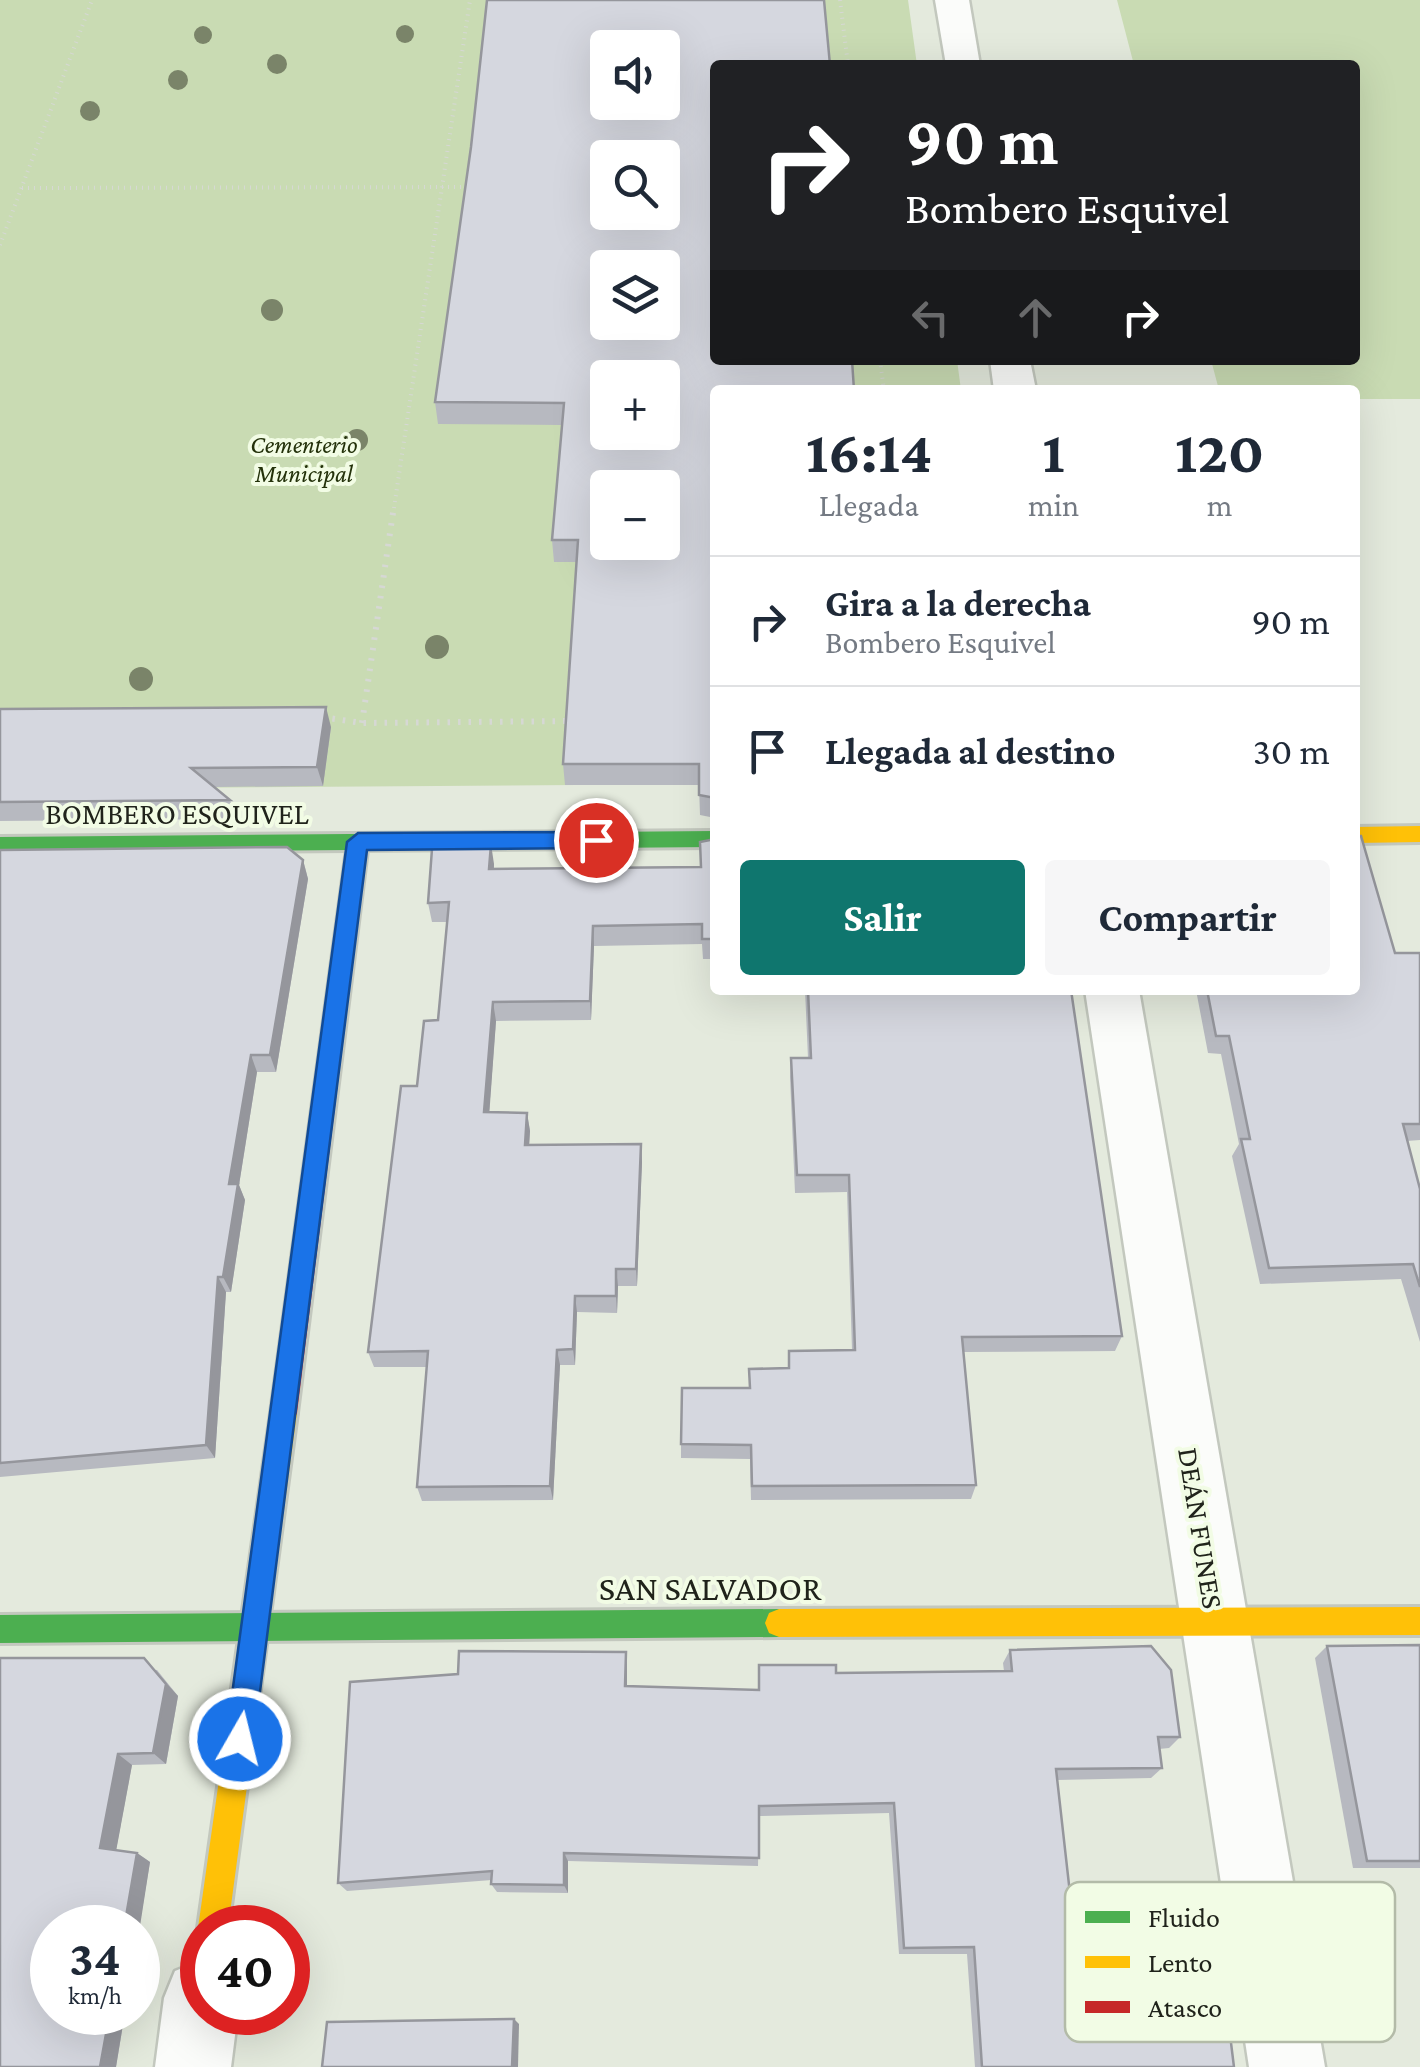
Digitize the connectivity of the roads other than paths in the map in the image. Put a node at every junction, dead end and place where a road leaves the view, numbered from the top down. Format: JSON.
{"nodes":[{"id":1,"x":952,"y":0,"type":"edge"},
{"id":2,"x":962,"y":60,"type":"edge"},
{"id":3,"x":1360,"y":834,"type":"edge"},
{"id":4,"x":1420,"y":834,"type":"edge"},
{"id":5,"x":710,"y":839,"type":"edge"},
{"id":6,"x":358,"y":842,"type":"junction"},
{"id":7,"x":0,"y":844,"type":"edge"},
{"id":8,"x":1113,"y":995,"type":"edge"},
{"id":9,"x":1216,"y":1619,"type":"junction"},
{"id":10,"x":1420,"y":1621,"type":"edge"},
{"id":11,"x":256,"y":1626,"type":"junction"},
{"id":12,"x":0,"y":1629,"type":"edge"},
{"id":13,"x":1258,"y":1882,"type":"edge"},
{"id":14,"x":216,"y":1905,"type":"edge"},
{"id":15,"x":197,"y":2035,"type":"edge"},
{"id":16,"x":1283,"y":2042,"type":"edge"},
{"id":17,"x":192,"y":2067,"type":"edge"},
{"id":18,"x":1287,"y":2067,"type":"edge"}],
"edges":[{"from":1,"to":2,"type":"street"},
{"from":3,"to":4,"type":"street"},
{"from":5,"to":6,"type":"street","name":"BOMBERO ESQUIVEL"},
{"from":6,"to":7,"type":"street","name":"BOMBERO ESQUIVEL"},
{"from":6,"to":11,"type":"street"},
{"from":8,"to":9,"type":"street","name":"DEÁN FUNES"},
{"from":9,"to":10,"type":"street","name":"SAN SALVADOR"},
{"from":9,"to":11,"type":"street","name":"SAN SALVADOR"},
{"from":9,"to":13,"type":"street","name":"DEÁN FUNES"},
{"from":11,"to":12,"type":"street","name":"SAN SALVADOR"},
{"from":11,"to":14,"type":"street"},
{"from":15,"to":17,"type":"street"},
{"from":16,"to":18,"type":"street","name":"DEÁN FUNES"}]}
